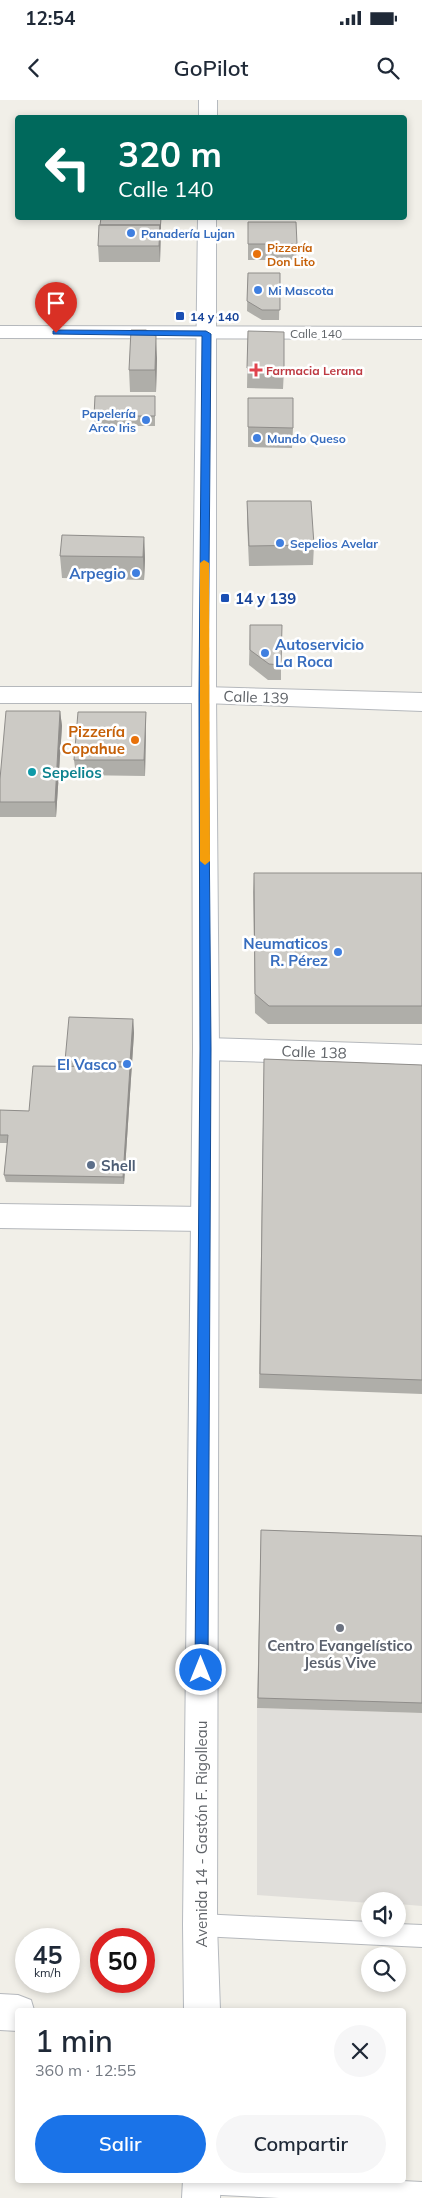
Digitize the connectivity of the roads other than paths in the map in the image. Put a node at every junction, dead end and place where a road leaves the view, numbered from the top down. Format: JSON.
{"nodes":[{"id":1,"x":208,"y":100,"type":"edge"},
{"id":2,"x":208,"y":115,"type":"edge"},
{"id":3,"x":208,"y":220,"type":"edge"},
{"id":4,"x":0,"y":332,"type":"edge"},
{"id":5,"x":422,"y":333,"type":"edge"},
{"id":6,"x":206,"y":334,"type":"junction"},
{"id":7,"x":204,"y":695,"type":"junction"},
{"id":8,"x":0,"y":696,"type":"edge"},
{"id":9,"x":422,"y":702,"type":"edge"},
{"id":10,"x":206,"y":1049,"type":"junction"},
{"id":11,"x":422,"y":1056,"type":"edge"},
{"id":12,"x":0,"y":1216,"type":"edge"},
{"id":13,"x":204,"y":1219,"type":"junction"},
{"id":14,"x":200,"y":1925,"type":"junction"},
{"id":15,"x":422,"y":1936,"type":"edge"},
{"id":16,"x":202,"y":2008,"type":"edge"},
{"id":17,"x":0,"y":2012,"type":"edge"},
{"id":18,"x":15,"y":2013,"type":"edge"},
{"id":19,"x":202,"y":2187,"type":"edge"},
{"id":20,"x":422,"y":2194,"type":"edge"}],
"edges":[{"from":1,"to":2,"type":"main road"},
{"from":3,"to":6,"type":"main road","name":"Avenida 14 - Gastón F. Rigolleau"},
{"from":4,"to":6,"type":"main road","name":"Calle 140"},
{"from":5,"to":6,"type":"main road","name":"Calle 140"},
{"from":6,"to":7,"type":"main road","name":"Avenida 14 - Gastón F. Rigolleau"},
{"from":7,"to":8,"type":"main road","name":"Calle 139"},
{"from":7,"to":9,"type":"main road","name":"Calle 139"},
{"from":7,"to":10,"type":"main road","name":"Avenida 14 - Gastón F. Rigolleau"},
{"from":10,"to":11,"type":"main road","name":"Calle 138"},
{"from":10,"to":13,"type":"main road","name":"Avenida 14 - Gastón F. Rigolleau"},
{"from":12,"to":13,"type":"main road"},
{"from":13,"to":14,"type":"main road","name":"Avenida 14 - Gastón F. Rigolleau"},
{"from":14,"to":15,"type":"lane"},
{"from":14,"to":16,"type":"main road","name":"Avenida 14 - Gastón F. Rigolleau"},
{"from":17,"to":18,"type":"main road"},
{"from":19,"to":20,"type":"lane"}]}
